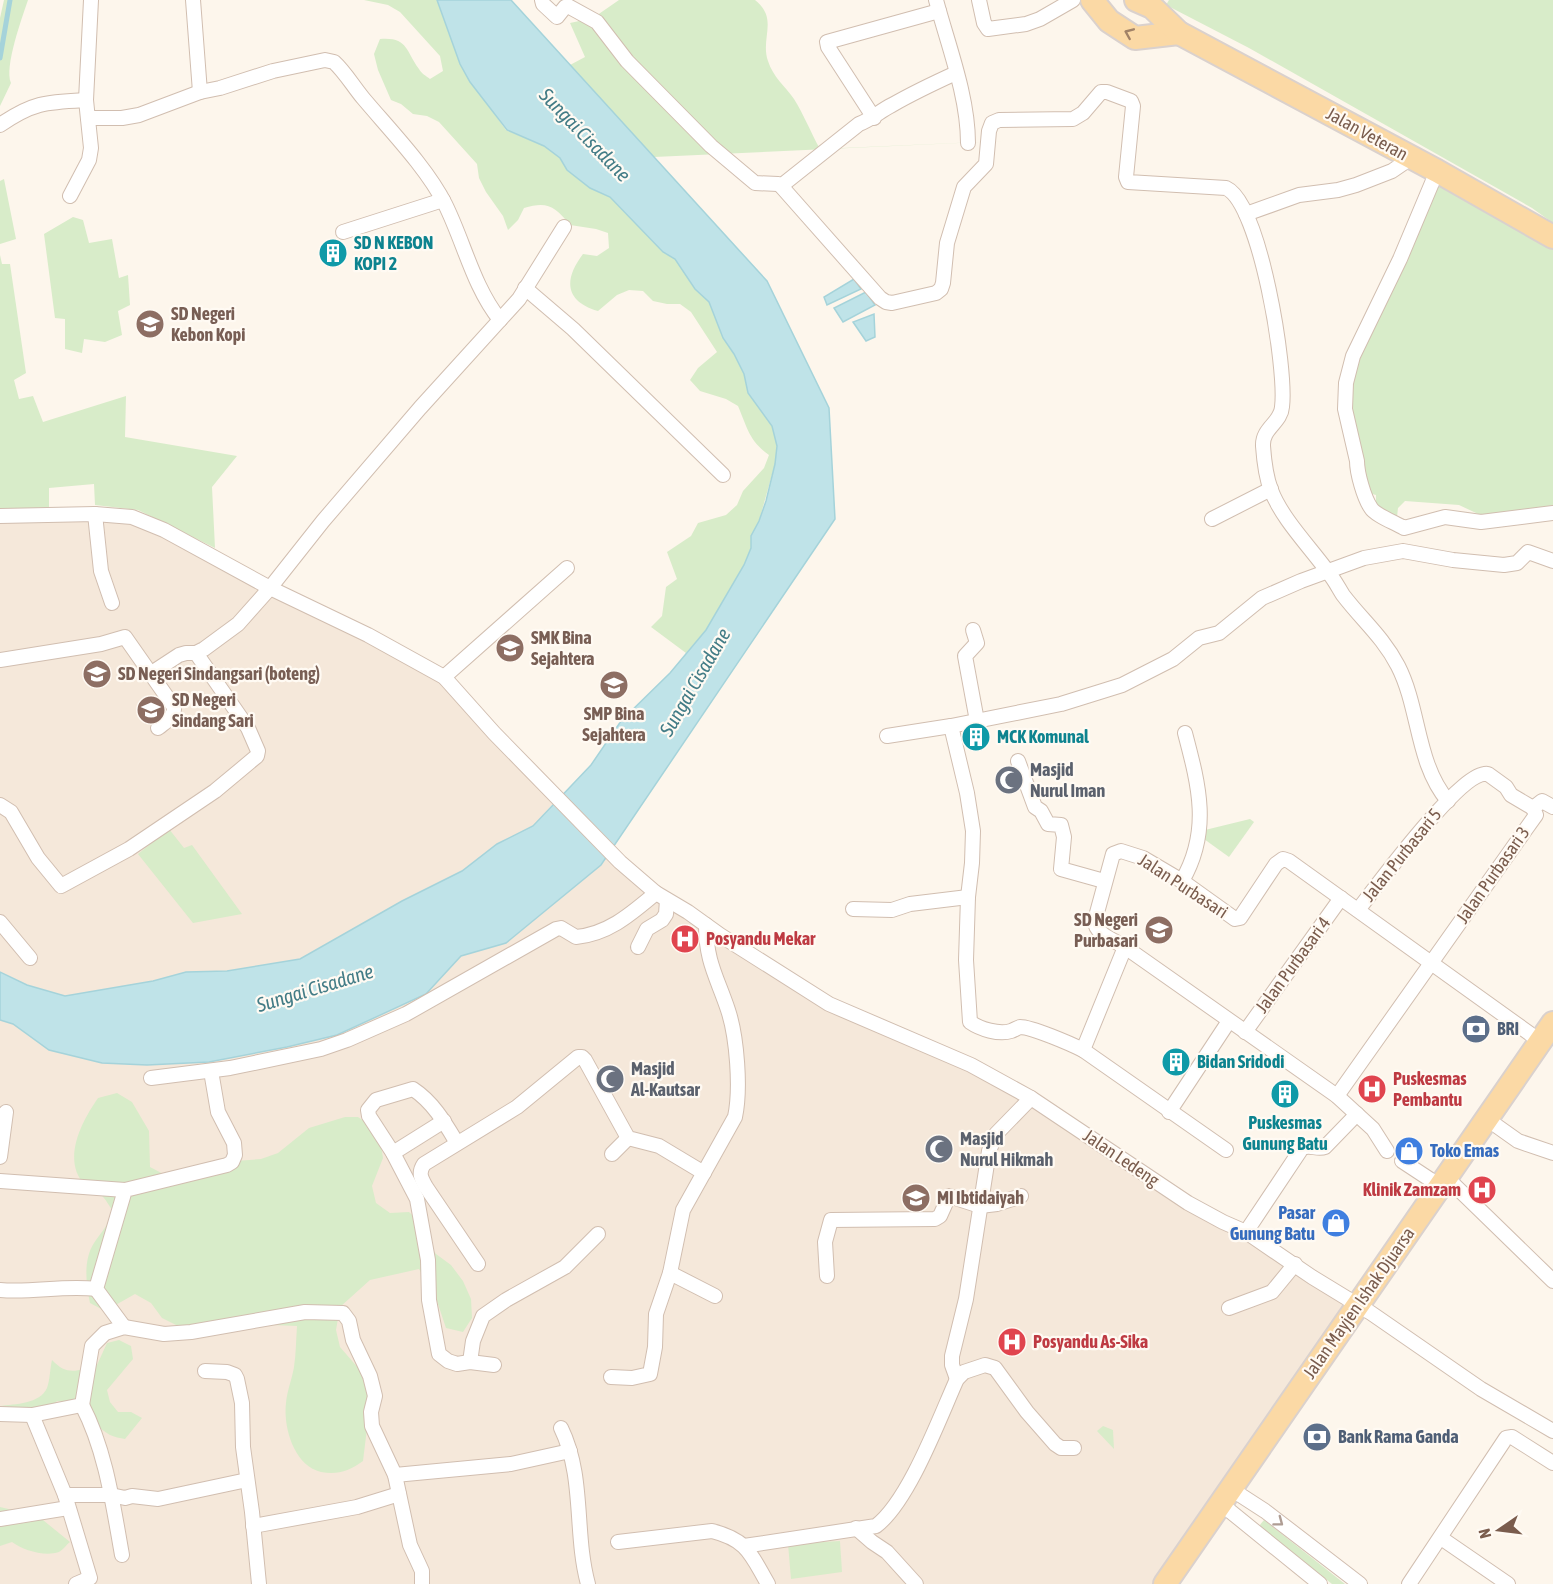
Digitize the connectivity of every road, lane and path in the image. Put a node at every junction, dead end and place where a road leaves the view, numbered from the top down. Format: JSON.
{"nodes":[{"id":1,"x":91,"y":0,"type":"edge"},
{"id":2,"x":193,"y":0,"type":"edge"},
{"id":3,"x":542,"y":0,"type":"edge"},
{"id":4,"x":979,"y":0,"type":"edge"},
{"id":5,"x":1073,"y":0,"type":"edge"},
{"id":6,"x":1092,"y":0,"type":"edge"},
{"id":7,"x":1136,"y":0,"type":"edge"},
{"id":8,"x":938,"y":5,"type":"edge"},
{"id":9,"x":1179,"y":33,"type":"junction"},
{"id":10,"x":956,"y":73,"type":"junction"},
{"id":11,"x":200,"y":92,"type":"junction"},
{"id":12,"x":86,"y":100,"type":"junction"},
{"id":13,"x":88,"y":118,"type":"junction"},
{"id":14,"x":874,"y":118,"type":"junction"},
{"id":15,"x":0,"y":125,"type":"edge"},
{"id":16,"x":968,"y":143,"type":"dead end"},
{"id":17,"x":1411,"y":158,"type":"junction"},
{"id":18,"x":1437,"y":171,"type":"junction"},
{"id":19,"x":781,"y":186,"type":"junction"},
{"id":20,"x":70,"y":196,"type":"dead end"},
{"id":21,"x":443,"y":200,"type":"junction"},
{"id":22,"x":1245,"y":214,"type":"junction"},
{"id":23,"x":564,"y":227,"type":"dead end"},
{"id":24,"x":343,"y":232,"type":"dead end"},
{"id":25,"x":1553,"y":237,"type":"edge"},
{"id":26,"x":525,"y":288,"type":"junction"},
{"id":27,"x":500,"y":320,"type":"junction"},
{"id":28,"x":723,"y":475,"type":"dead end"},
{"id":29,"x":1271,"y":489,"type":"junction"},
{"id":30,"x":1553,"y":513,"type":"edge"},
{"id":31,"x":95,"y":514,"type":"junction"},
{"id":32,"x":0,"y":516,"type":"edge"},
{"id":33,"x":1212,"y":519,"type":"dead end"},
{"id":34,"x":1553,"y":561,"type":"edge"},
{"id":35,"x":567,"y":568,"type":"dead end"},
{"id":36,"x":1329,"y":572,"type":"junction"},
{"id":37,"x":270,"y":588,"type":"junction"},
{"id":38,"x":112,"y":603,"type":"dead end"},
{"id":39,"x":973,"y":630,"type":"dead end"},
{"id":40,"x":196,"y":653,"type":"junction"},
{"id":41,"x":0,"y":660,"type":"edge"},
{"id":42,"x":150,"y":674,"type":"junction"},
{"id":43,"x":444,"y":677,"type":"junction"},
{"id":44,"x":976,"y":721,"type":"junction"},
{"id":45,"x":951,"y":726,"type":"junction"},
{"id":46,"x":158,"y":728,"type":"dead end"},
{"id":47,"x":1185,"y":734,"type":"dead end"},
{"id":48,"x":887,"y":736,"type":"dead end"},
{"id":49,"x":1018,"y":761,"type":"dead end"},
{"id":50,"x":1448,"y":801,"type":"junction"},
{"id":51,"x":0,"y":805,"type":"edge"},
{"id":52,"x":1553,"y":807,"type":"edge"},
{"id":53,"x":1533,"y":808,"type":"junction"},
{"id":54,"x":1104,"y":881,"type":"junction"},
{"id":55,"x":1182,"y":881,"type":"junction"},
{"id":56,"x":662,"y":896,"type":"junction"},
{"id":57,"x":968,"y":897,"type":"junction"},
{"id":58,"x":1341,"y":898,"type":"junction"},
{"id":59,"x":853,"y":909,"type":"dead end"},
{"id":60,"x":1358,"y":910,"type":"junction"},
{"id":61,"x":0,"y":922,"type":"edge"},
{"id":62,"x":706,"y":925,"type":"junction"},
{"id":63,"x":638,"y":947,"type":"dead end"},
{"id":64,"x":1125,"y":947,"type":"junction"},
{"id":65,"x":30,"y":958,"type":"dead end"},
{"id":66,"x":1432,"y":963,"type":"junction"},
{"id":67,"x":1229,"y":1021,"type":"junction"},
{"id":68,"x":1245,"y":1032,"type":"junction"},
{"id":69,"x":1546,"y":1032,"type":"edge"},
{"id":70,"x":1083,"y":1050,"type":"junction"},
{"id":71,"x":211,"y":1071,"type":"junction"},
{"id":72,"x":151,"y":1078,"type":"dead end"},
{"id":73,"x":1337,"y":1095,"type":"junction"},
{"id":74,"x":1031,"y":1098,"type":"junction"},
{"id":75,"x":6,"y":1112,"type":"dead end"},
{"id":76,"x":1169,"y":1112,"type":"junction"},
{"id":77,"x":1357,"y":1114,"type":"junction"},
{"id":78,"x":1487,"y":1119,"type":"junction"},
{"id":79,"x":444,"y":1121,"type":"junction"},
{"id":80,"x":628,"y":1138,"type":"junction"},
{"id":81,"x":458,"y":1143,"type":"junction"},
{"id":82,"x":1226,"y":1150,"type":"dead end"},
{"id":83,"x":1387,"y":1151,"type":"dead end"},
{"id":84,"x":0,"y":1153,"type":"edge"},
{"id":85,"x":393,"y":1153,"type":"junction"},
{"id":86,"x":1553,"y":1153,"type":"edge"},
{"id":87,"x":612,"y":1154,"type":"dead end"},
{"id":88,"x":0,"y":1157,"type":"edge"},
{"id":89,"x":1402,"y":1161,"type":"dead end"},
{"id":90,"x":704,"y":1173,"type":"junction"},
{"id":91,"x":0,"y":1181,"type":"edge"},
{"id":92,"x":1443,"y":1181,"type":"junction"},
{"id":93,"x":125,"y":1190,"type":"junction"},
{"id":94,"x":1021,"y":1196,"type":"dead end"},
{"id":95,"x":980,"y":1206,"type":"junction"},
{"id":96,"x":1246,"y":1232,"type":"junction"},
{"id":97,"x":598,"y":1234,"type":"dead end"},
{"id":98,"x":478,"y":1264,"type":"dead end"},
{"id":99,"x":1295,"y":1264,"type":"junction"},
{"id":100,"x":670,"y":1273,"type":"junction"},
{"id":101,"x":827,"y":1276,"type":"dead end"},
{"id":102,"x":1553,"y":1281,"type":"edge"},
{"id":103,"x":96,"y":1289,"type":"junction"},
{"id":104,"x":0,"y":1290,"type":"edge"},
{"id":105,"x":715,"y":1296,"type":"dead end"},
{"id":106,"x":1358,"y":1305,"type":"junction"},
{"id":107,"x":1229,"y":1308,"type":"dead end"},
{"id":108,"x":124,"y":1327,"type":"junction"},
{"id":109,"x":470,"y":1362,"type":"junction"},
{"id":110,"x":494,"y":1365,"type":"dead end"},
{"id":111,"x":205,"y":1371,"type":"dead end"},
{"id":112,"x":611,"y":1377,"type":"dead end"},
{"id":113,"x":957,"y":1380,"type":"junction"},
{"id":114,"x":82,"y":1405,"type":"junction"},
{"id":115,"x":0,"y":1414,"type":"edge"},
{"id":116,"x":32,"y":1415,"type":"junction"},
{"id":117,"x":561,"y":1428,"type":"dead end"},
{"id":118,"x":1553,"y":1431,"type":"edge"},
{"id":119,"x":1074,"y":1448,"type":"dead end"},
{"id":120,"x":570,"y":1451,"type":"junction"},
{"id":121,"x":1553,"y":1462,"type":"edge"},
{"id":122,"x":395,"y":1475,"type":"junction"},
{"id":123,"x":248,"y":1479,"type":"junction"},
{"id":124,"x":399,"y":1494,"type":"junction"},
{"id":125,"x":111,"y":1495,"type":"junction"},
{"id":126,"x":1225,"y":1496,"type":"junction"},
{"id":127,"x":66,"y":1501,"type":"junction"},
{"id":128,"x":0,"y":1520,"type":"edge"},
{"id":129,"x":253,"y":1526,"type":"junction"},
{"id":130,"x":856,"y":1528,"type":"junction"},
{"id":131,"x":1441,"y":1538,"type":"junction"},
{"id":132,"x":618,"y":1542,"type":"dead end"},
{"id":133,"x":744,"y":1546,"type":"junction"},
{"id":134,"x":122,"y":1555,"type":"dead end"},
{"id":135,"x":76,"y":1584,"type":"edge"},
{"id":136,"x":259,"y":1584,"type":"edge"},
{"id":137,"x":422,"y":1584,"type":"edge"},
{"id":138,"x":588,"y":1584,"type":"edge"},
{"id":139,"x":768,"y":1584,"type":"edge"},
{"id":140,"x":916,"y":1584,"type":"edge"},
{"id":141,"x":1165,"y":1584,"type":"edge"},
{"id":142,"x":1320,"y":1584,"type":"edge"},
{"id":143,"x":1360,"y":1584,"type":"edge"},
{"id":144,"x":1409,"y":1584,"type":"edge"},
{"id":145,"x":1508,"y":1584,"type":"edge"}],
"edges":[{"from":1,"to":12,"type":"street"},
{"from":2,"to":11,"type":"street"},
{"from":3,"to":19,"type":"street"},
{"from":4,"to":5,"type":"street"},
{"from":9,"to":6,"type":"main road","one_way":true},
{"from":7,"to":9,"type":"main road","name":"Jalan Veteran"},
{"from":8,"to":10,"type":"street"},
{"from":8,"to":14,"type":"street"},
{"from":9,"to":17,"type":"main road","name":"Jalan Veteran"},
{"from":10,"to":14,"type":"street"},
{"from":10,"to":16,"type":"street"},
{"from":11,"to":13,"type":"street"},
{"from":11,"to":21,"type":"street"},
{"from":12,"to":13,"type":"street"},
{"from":12,"to":15,"type":"street"},
{"from":13,"to":20,"type":"street"},
{"from":14,"to":19,"type":"street"},
{"from":17,"to":18,"type":"main road","name":"Jalan Veteran"},
{"from":17,"to":22,"type":"street"},
{"from":18,"to":25,"type":"main road","name":"Jalan Veteran"},
{"from":18,"to":30,"type":"street"},
{"from":19,"to":22,"type":"street"},
{"from":21,"to":24,"type":"street"},
{"from":21,"to":27,"type":"street"},
{"from":22,"to":29,"type":"street"},
{"from":23,"to":26,"type":"street"},
{"from":26,"to":27,"type":"street"},
{"from":26,"to":28,"type":"street"},
{"from":27,"to":37,"type":"street"},
{"from":29,"to":33,"type":"street"},
{"from":29,"to":36,"type":"street"},
{"from":31,"to":32,"type":"street","name":"Jalan Ledeng"},
{"from":31,"to":37,"type":"street","name":"Jalan Ledeng"},
{"from":31,"to":38,"type":"street"},
{"from":34,"to":36,"type":"street"},
{"from":35,"to":43,"type":"street"},
{"from":36,"to":44,"type":"street"},
{"from":36,"to":50,"type":"street"},
{"from":37,"to":40,"type":"street"},
{"from":37,"to":43,"type":"street","name":"Jalan Ledeng"},
{"from":39,"to":44,"type":"street"},
{"from":40,"to":42,"type":"street"},
{"from":40,"to":51,"type":"street"},
{"from":41,"to":42,"type":"street"},
{"from":42,"to":46,"type":"street"},
{"from":43,"to":56,"type":"street","name":"Jalan Ledeng"},
{"from":44,"to":45,"type":"street"},
{"from":45,"to":48,"type":"street"},
{"from":45,"to":57,"type":"street"},
{"from":47,"to":55,"type":"street"},
{"from":49,"to":54,"type":"street"},
{"from":50,"to":53,"type":"street","name":"Jalan Purbasari 5"},
{"from":50,"to":60,"type":"street","name":"Jalan Purbasari 5"},
{"from":52,"to":53,"type":"street","name":"Jalan Purbasari 3"},
{"from":53,"to":66,"type":"street","name":"Jalan Purbasari 3"},
{"from":54,"to":55,"type":"street","name":"Jalan Purbasari"},
{"from":54,"to":64,"type":"street","name":"Jalan Purbasari"},
{"from":55,"to":58,"type":"street","name":"Jalan Purbasari"},
{"from":56,"to":62,"type":"street","name":"Jalan Ledeng"},
{"from":56,"to":63,"type":"street"},
{"from":56,"to":71,"type":"street"},
{"from":57,"to":59,"type":"street"},
{"from":57,"to":70,"type":"street"},
{"from":58,"to":60,"type":"street","name":"Jalan Purbasari"},
{"from":58,"to":68,"type":"street","name":"Jalan Purbasari 4"},
{"from":60,"to":66,"type":"street","name":"Jalan Purbasari"},
{"from":61,"to":65,"type":"street"},
{"from":62,"to":74,"type":"street","name":"Jalan Ledeng"},
{"from":62,"to":90,"type":"street"},
{"from":64,"to":67,"type":"street","name":"Jalan Purbasari"},
{"from":64,"to":70,"type":"street"},
{"from":66,"to":69,"type":"street","name":"Jalan Purbasari"},
{"from":66,"to":73,"type":"street"},
{"from":67,"to":68,"type":"street","name":"Jalan Purbasari"},
{"from":67,"to":76,"type":"street"},
{"from":68,"to":73,"type":"street","name":"Jalan Purbasari"},
{"from":69,"to":78,"type":"main road","name":"Jalan Mayjen Ishak Djuarsa"},
{"from":70,"to":76,"type":"street"},
{"from":71,"to":72,"type":"street"},
{"from":71,"to":93,"type":"street"},
{"from":73,"to":77,"type":"street","name":"Jalan Purbasari"},
{"from":74,"to":95,"type":"street"},
{"from":74,"to":96,"type":"street","name":"Jalan Ledeng"},
{"from":75,"to":84,"type":"street"},
{"from":76,"to":82,"type":"street"},
{"from":77,"to":83,"type":"street","name":"Jalan Purbasari"},
{"from":77,"to":96,"type":"street"},
{"from":78,"to":86,"type":"street"},
{"from":78,"to":92,"type":"main road","name":"Jalan Mayjen Ishak Djuarsa"},
{"from":79,"to":81,"type":"street"},
{"from":79,"to":85,"type":"street"},
{"from":79,"to":85,"type":"street"},
{"from":80,"to":81,"type":"street"},
{"from":80,"to":87,"type":"street"},
{"from":80,"to":90,"type":"street"},
{"from":81,"to":98,"type":"street"},
{"from":84,"to":88,"type":"street"},
{"from":85,"to":109,"type":"street"},
{"from":89,"to":92,"type":"street"},
{"from":90,"to":100,"type":"street"},
{"from":91,"to":93,"type":"street"},
{"from":92,"to":102,"type":"street"},
{"from":92,"to":106,"type":"main road","name":"Jalan Mayjen Ishak Djuarsa"},
{"from":93,"to":103,"type":"street"},
{"from":94,"to":95,"type":"street"},
{"from":95,"to":101,"type":"street"},
{"from":95,"to":113,"type":"street"},
{"from":96,"to":99,"type":"street","name":"Jalan Ledeng"},
{"from":97,"to":109,"type":"street"},
{"from":99,"to":106,"type":"street","name":"Jalan Ledeng"},
{"from":99,"to":107,"type":"street"},
{"from":100,"to":105,"type":"street"},
{"from":100,"to":112,"type":"street"},
{"from":103,"to":104,"type":"street"},
{"from":103,"to":108,"type":"street"},
{"from":106,"to":118,"type":"street","name":"Jalan Ledeng"},
{"from":106,"to":126,"type":"main road","name":"Jalan Mayjen Ishak Djuarsa"},
{"from":108,"to":114,"type":"street"},
{"from":108,"to":122,"type":"street"},
{"from":109,"to":110,"type":"street"},
{"from":111,"to":123,"type":"street"},
{"from":113,"to":119,"type":"street"},
{"from":113,"to":130,"type":"street"},
{"from":114,"to":116,"type":"street"},
{"from":114,"to":125,"type":"street"},
{"from":115,"to":116,"type":"street"},
{"from":116,"to":127,"type":"street"},
{"from":117,"to":120,"type":"street"},
{"from":120,"to":122,"type":"street"},
{"from":120,"to":138,"type":"street"},
{"from":121,"to":131,"type":"street"},
{"from":122,"to":124,"type":"street"},
{"from":123,"to":125,"type":"street"},
{"from":123,"to":129,"type":"street"},
{"from":124,"to":129,"type":"street"},
{"from":124,"to":137,"type":"street"},
{"from":125,"to":127,"type":"street"},
{"from":125,"to":134,"type":"street"},
{"from":126,"to":141,"type":"main road","name":"Jalan Mayjen Ishak Djuarsa"},
{"from":126,"to":142,"type":"street"},
{"from":126,"to":143,"type":"street","one_way":true},
{"from":127,"to":128,"type":"street"},
{"from":127,"to":135,"type":"street"},
{"from":129,"to":136,"type":"street"},
{"from":130,"to":133,"type":"street"},
{"from":130,"to":140,"type":"street"},
{"from":131,"to":144,"type":"street"},
{"from":131,"to":145,"type":"street"},
{"from":132,"to":133,"type":"street"},
{"from":133,"to":139,"type":"street"}]}
